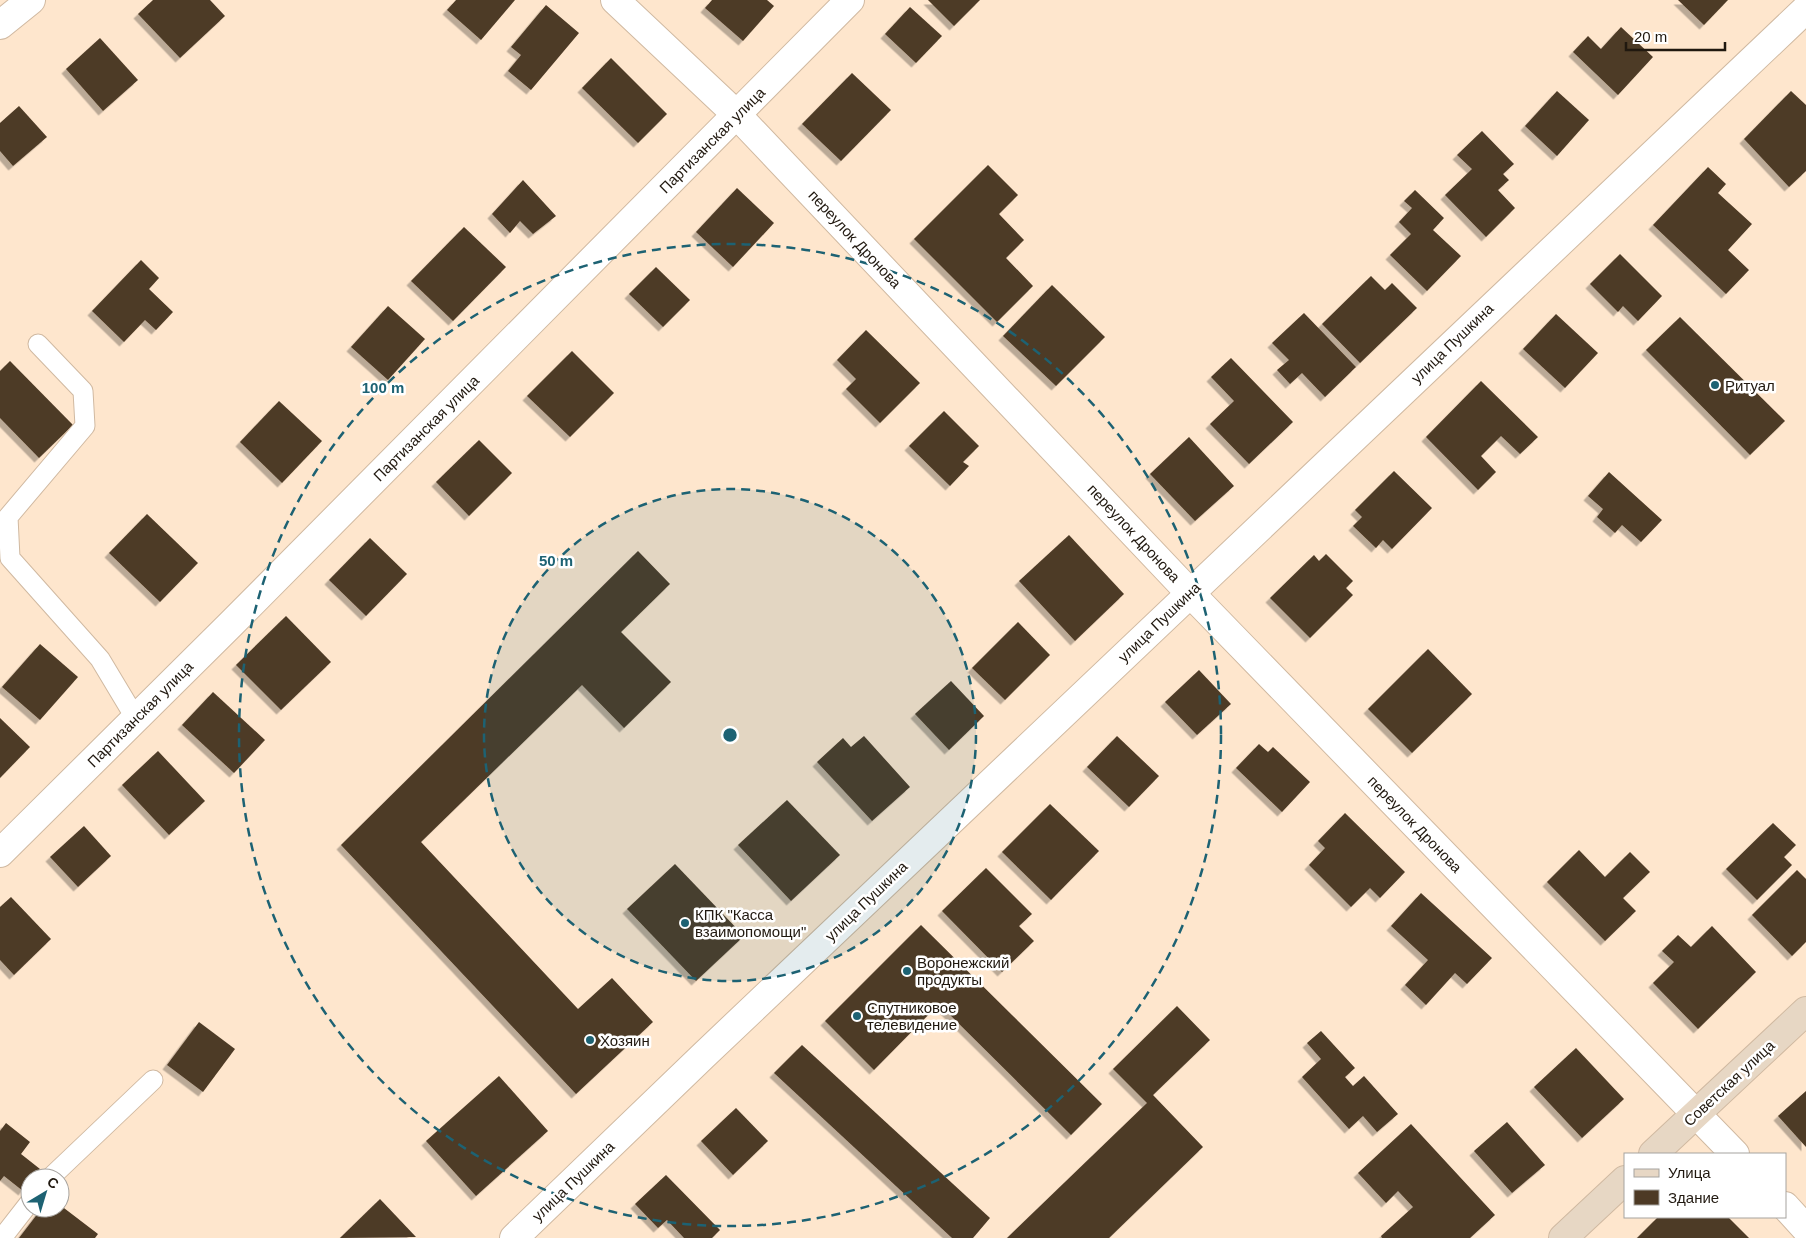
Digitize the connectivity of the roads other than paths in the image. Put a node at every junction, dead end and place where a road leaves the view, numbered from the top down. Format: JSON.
{"nodes":[{"id":1,"x":31,"y":0,"type":"edge"},
{"id":2,"x":615,"y":0,"type":"edge"},
{"id":3,"x":850,"y":0,"type":"edge"},
{"id":4,"x":1806,"y":9,"type":"edge"},
{"id":5,"x":0,"y":25,"type":"edge"},
{"id":6,"x":737,"y":115,"type":"junction"},
{"id":7,"x":38,"y":344,"type":"dead end"},
{"id":8,"x":1190,"y":593,"type":"junction"},
{"id":9,"x":136,"y":719,"type":"junction"},
{"id":10,"x":0,"y":853,"type":"edge"},
{"id":11,"x":1806,"y":1011,"type":"edge"},
{"id":12,"x":153,"y":1080,"type":"dead end"},
{"id":13,"x":1696,"y":1114,"type":"junction"},
{"id":14,"x":1654,"y":1153,"type":"edge"},
{"id":15,"x":1734,"y":1153,"type":"edge"},
{"id":16,"x":61,"y":1168,"type":"edge"},
{"id":17,"x":1624,"y":1181,"type":"edge"},
{"id":18,"x":1786,"y":1207,"type":"edge"},
{"id":19,"x":20,"y":1215,"type":"edge"},
{"id":20,"x":1806,"y":1229,"type":"edge"},
{"id":21,"x":2,"y":1238,"type":"edge"},
{"id":22,"x":514,"y":1238,"type":"edge"},
{"id":23,"x":1563,"y":1238,"type":"edge"}],
"edges":[{"from":1,"to":5,"type":"street"},
{"from":2,"to":6,"type":"street","name":"переулок Дронова"},
{"from":3,"to":6,"type":"street","name":"Партизанская улица"},
{"from":4,"to":8,"type":"street","name":"улица Пушкина"},
{"from":6,"to":8,"type":"street","name":"переулок Дронова"},
{"from":6,"to":9,"type":"street","name":"Партизанская улица"},
{"from":7,"to":9,"type":"lane"},
{"from":8,"to":13,"type":"street","name":"переулок Дронова"},
{"from":8,"to":22,"type":"street","name":"улица Пушкина"},
{"from":9,"to":10,"type":"street","name":"Партизанская улица"},
{"from":11,"to":13,"type":"main road","name":"Советская улица"},
{"from":12,"to":16,"type":"lane"},
{"from":13,"to":14,"type":"main road","name":"Советская улица"},
{"from":13,"to":15,"type":"street","name":"переулок Дронова"},
{"from":17,"to":23,"type":"main road"},
{"from":18,"to":20,"type":"street"},
{"from":19,"to":21,"type":"lane"}]}
